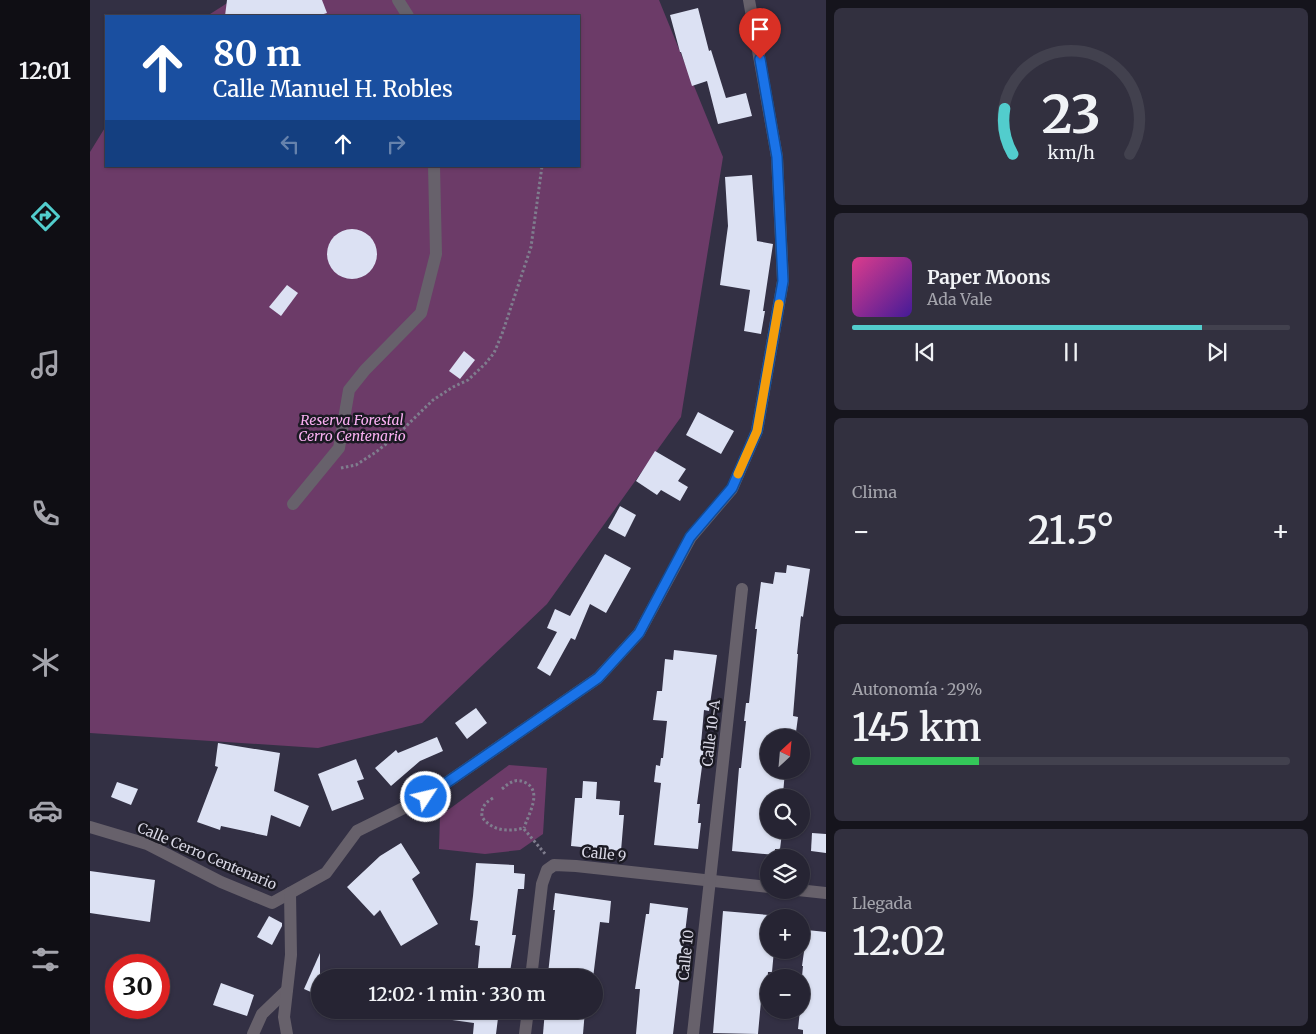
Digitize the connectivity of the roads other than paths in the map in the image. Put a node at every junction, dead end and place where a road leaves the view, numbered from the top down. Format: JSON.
{"nodes":[{"id":1,"x":398,"y":0,"type":"edge"},
{"id":2,"x":749,"y":0,"type":"edge"},
{"id":3,"x":407,"y":15,"type":"edge"},
{"id":4,"x":434,"y":167,"type":"edge"},
{"id":5,"x":293,"y":504,"type":"dead end"},
{"id":6,"x":742,"y":590,"type":"dead end"},
{"id":7,"x":90,"y":827,"type":"edge"},
{"id":8,"x":709,"y":880,"type":"junction"},
{"id":9,"x":760,"y":886,"type":"edge"},
{"id":10,"x":810,"y":891,"type":"edge"},
{"id":11,"x":826,"y":893,"type":"edge"},
{"id":12,"x":290,"y":894,"type":"junction"},
{"id":13,"x":532,"y":969,"type":"edge"},
{"id":14,"x":287,"y":990,"type":"junction"},
{"id":15,"x":527,"y":1019,"type":"edge"},
{"id":16,"x":254,"y":1034,"type":"edge"},
{"id":17,"x":287,"y":1034,"type":"edge"},
{"id":18,"x":526,"y":1034,"type":"edge"},
{"id":19,"x":693,"y":1034,"type":"edge"}],
"edges":[{"from":1,"to":3,"type":"street"},
{"from":2,"to":12,"type":"street","name":"Calle Cerro Centenario"},
{"from":4,"to":5,"type":"street"},
{"from":6,"to":8,"type":"street","name":"Calle 10-A"},
{"from":7,"to":12,"type":"street","name":"Calle Cerro Centenario"},
{"from":8,"to":9,"type":"street","name":"Calle 9"},
{"from":8,"to":13,"type":"street","name":"Calle 9"},
{"from":8,"to":19,"type":"street","name":"Calle 10"},
{"from":10,"to":11,"type":"street"},
{"from":12,"to":14,"type":"street"},
{"from":14,"to":16,"type":"street"},
{"from":14,"to":17,"type":"street"},
{"from":15,"to":18,"type":"street"}]}
